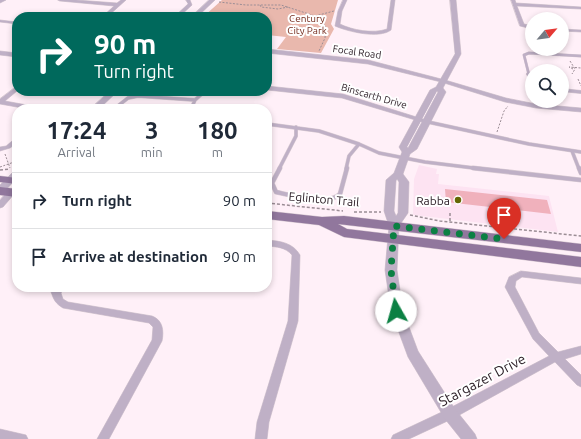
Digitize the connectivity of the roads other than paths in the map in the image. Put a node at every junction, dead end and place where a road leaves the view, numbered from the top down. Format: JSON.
{"nodes":[{"id":1,"x":4,"y":0,"type":"edge"},
{"id":2,"x":60,"y":0,"type":"edge"},
{"id":3,"x":124,"y":0,"type":"edge"},
{"id":4,"x":188,"y":0,"type":"edge"},
{"id":5,"x":345,"y":0,"type":"edge"},
{"id":6,"x":393,"y":0,"type":"edge"},
{"id":7,"x":452,"y":0,"type":"edge"},
{"id":8,"x":211,"y":1,"type":"edge"},
{"id":9,"x":0,"y":2,"type":"edge"},
{"id":10,"x":513,"y":2,"type":"edge"},
{"id":11,"x":119,"y":5,"type":"junction"},
{"id":12,"x":581,"y":8,"type":"edge"},
{"id":13,"x":110,"y":12,"type":"edge"},
{"id":14,"x":181,"y":12,"type":"edge"},
{"id":15,"x":199,"y":12,"type":"edge"},
{"id":16,"x":0,"y":21,"type":"edge"},
{"id":17,"x":12,"y":22,"type":"edge"},
{"id":18,"x":525,"y":26,"type":"edge"},
{"id":19,"x":569,"y":30,"type":"edge"},
{"id":20,"x":581,"y":31,"type":"edge"},
{"id":21,"x":272,"y":52,"type":"edge"},
{"id":22,"x":0,"y":53,"type":"edge"},
{"id":23,"x":12,"y":54,"type":"edge"},
{"id":24,"x":581,"y":56,"type":"edge"},
{"id":25,"x":526,"y":64,"type":"edge"},
{"id":26,"x":441,"y":85,"type":"junction"},
{"id":27,"x":272,"y":89,"type":"edge"},
{"id":28,"x":569,"y":91,"type":"edge"},
{"id":29,"x":12,"y":92,"type":"edge"},
{"id":30,"x":581,"y":92,"type":"edge"},
{"id":31,"x":108,"y":96,"type":"edge"},
{"id":32,"x":138,"y":96,"type":"edge"},
{"id":33,"x":138,"y":96,"type":"edge"},
{"id":34,"x":199,"y":96,"type":"edge"},
{"id":35,"x":195,"y":100,"type":"junction"},
{"id":36,"x":0,"y":102,"type":"edge"},
{"id":37,"x":12,"y":104,"type":"edge"},
{"id":38,"x":100,"y":104,"type":"edge"},
{"id":39,"x":120,"y":104,"type":"edge"},
{"id":40,"x":193,"y":104,"type":"edge"},
{"id":41,"x":581,"y":110,"type":"edge"},
{"id":42,"x":418,"y":119,"type":"junction"},
{"id":43,"x":428,"y":122,"type":"junction"},
{"id":44,"x":272,"y":125,"type":"edge"},
{"id":45,"x":296,"y":127,"type":"junction"},
{"id":46,"x":12,"y":144,"type":"edge"},
{"id":47,"x":359,"y":144,"type":"junction"},
{"id":48,"x":2,"y":150,"type":"edge"},
{"id":49,"x":572,"y":151,"type":"junction"},
{"id":50,"x":581,"y":152,"type":"edge"},
{"id":51,"x":404,"y":155,"type":"junction"},
{"id":52,"x":581,"y":173,"type":"edge"},
{"id":53,"x":398,"y":174,"type":"junction"},
{"id":54,"x":581,"y":180,"type":"edge"},
{"id":55,"x":10,"y":183,"type":"edge"},
{"id":56,"x":0,"y":205,"type":"edge"},
{"id":57,"x":272,"y":216,"type":"edge"},
{"id":58,"x":322,"y":221,"type":"junction"},
{"id":59,"x":394,"y":226,"type":"junction"},
{"id":60,"x":393,"y":239,"type":"junction"},
{"id":61,"x":272,"y":243,"type":"edge"},
{"id":62,"x":581,"y":248,"type":"edge"},
{"id":63,"x":581,"y":262,"type":"edge"},
{"id":64,"x":581,"y":281,"type":"edge"},
{"id":65,"x":56,"y":292,"type":"edge"},
{"id":66,"x":581,"y":350,"type":"edge"},
{"id":67,"x":556,"y":357,"type":"junction"},
{"id":68,"x":581,"y":382,"type":"edge"},
{"id":69,"x":450,"y":414,"type":"junction"},
{"id":70,"x":0,"y":435,"type":"edge"},
{"id":71,"x":22,"y":439,"type":"edge"},
{"id":72,"x":103,"y":439,"type":"edge"},
{"id":73,"x":262,"y":439,"type":"edge"},
{"id":74,"x":397,"y":439,"type":"edge"},
{"id":75,"x":470,"y":439,"type":"edge"}],
"edges":[{"from":1,"to":9,"type":"street"},
{"from":2,"to":11,"type":"street"},
{"from":3,"to":11,"type":"street"},
{"from":4,"to":14,"type":"street"},
{"from":5,"to":6,"type":"street"},
{"from":7,"to":26,"type":"street"},
{"from":8,"to":15,"type":"street"},
{"from":10,"to":12,"type":"street"},
{"from":10,"to":18,"type":"street"},
{"from":11,"to":13,"type":"street"},
{"from":16,"to":17,"type":"street"},
{"from":19,"to":20,"type":"street"},
{"from":21,"to":26,"type":"street","name":"Focal Road"},
{"from":22,"to":23,"type":"street"},
{"from":24,"to":25,"type":"lane"},
{"from":26,"to":41,"type":"street","name":"Focal Road"},
{"from":26,"to":42,"type":"street"},
{"from":26,"to":43,"type":"street"},
{"from":27,"to":42,"type":"street","name":"Binscarth Drive"},
{"from":28,"to":30,"type":"lane"},
{"from":29,"to":36,"type":"street"},
{"from":31,"to":38,"type":"street"},
{"from":32,"to":39,"type":"lane"},
{"from":33,"to":35,"type":"lane"},
{"from":34,"to":35,"type":"lane"},
{"from":35,"to":40,"type":"lane"},
{"from":36,"to":37,"type":"street"},
{"from":42,"to":43,"type":"street","name":"Binscarth Drive"},
{"from":42,"to":51,"type":"street"},
{"from":43,"to":49,"type":"lane"},
{"from":43,"to":51,"type":"street"},
{"from":44,"to":45,"type":"lane"},
{"from":45,"to":47,"type":"lane"},
{"from":45,"to":47,"type":"lane"},
{"from":46,"to":48,"type":"street"},
{"from":47,"to":51,"type":"lane"},
{"from":49,"to":50,"type":"lane"},
{"from":49,"to":52,"type":"lane"},
{"from":51,"to":53,"type":"street"},
{"from":51,"to":54,"type":"lane"},
{"from":53,"to":59,"type":"street"},
{"from":53,"to":59,"type":"street"},
{"from":55,"to":56,"type":"street"},
{"from":57,"to":58,"type":"main road"},
{"from":58,"to":59,"type":"main road"},
{"from":58,"to":60,"type":"main road"},
{"from":59,"to":60,"type":"street"},
{"from":59,"to":62,"type":"main road"},
{"from":60,"to":63,"type":"main road"},
{"from":60,"to":69,"type":"street"},
{"from":61,"to":73,"type":"street"},
{"from":64,"to":67,"type":"street"},
{"from":65,"to":72,"type":"street"},
{"from":66,"to":67,"type":"street","name":"Stargazer Drive"},
{"from":67,"to":68,"type":"street"},
{"from":67,"to":69,"type":"street","name":"Stargazer Drive"},
{"from":69,"to":74,"type":"street","name":"Stargazer Drive"},
{"from":69,"to":75,"type":"street"},
{"from":70,"to":71,"type":"street"}]}
